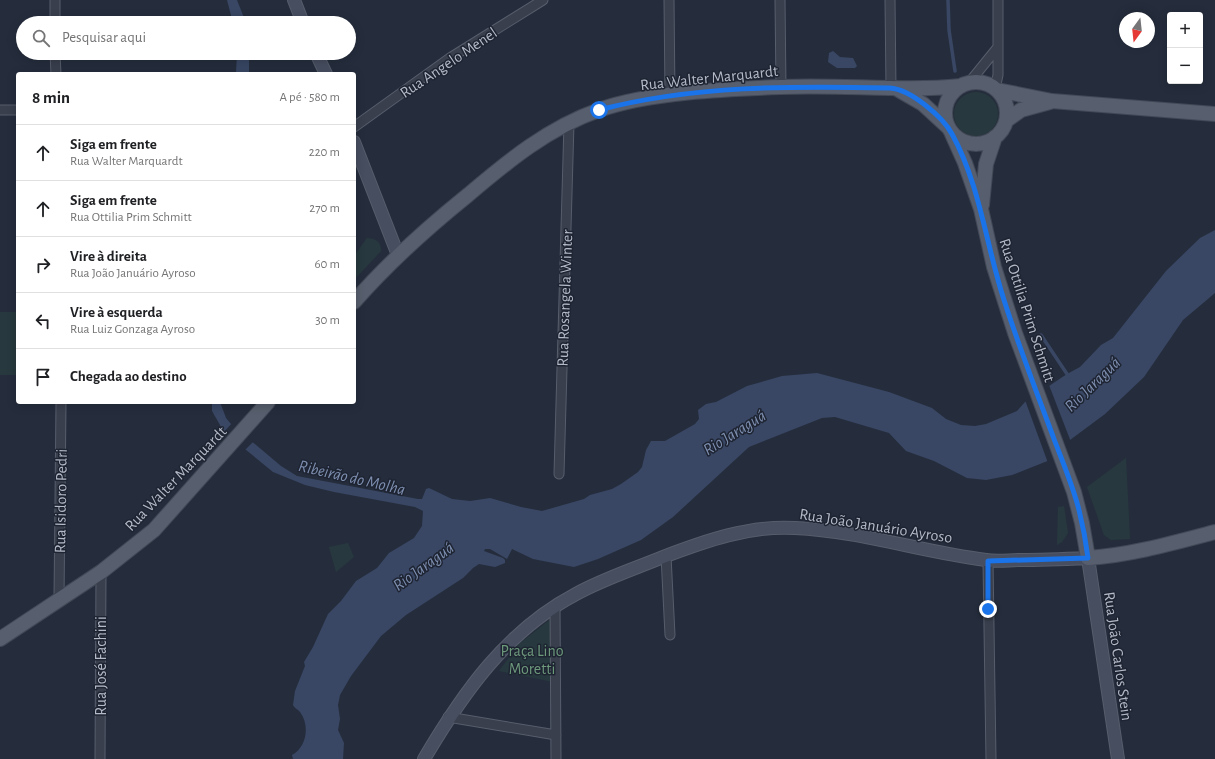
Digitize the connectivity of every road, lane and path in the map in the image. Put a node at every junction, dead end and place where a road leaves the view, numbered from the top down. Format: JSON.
{"nodes":[{"id":1,"x":55,"y":0,"type":"edge"},
{"id":2,"x":294,"y":0,"type":"edge"},
{"id":3,"x":543,"y":0,"type":"edge"},
{"id":4,"x":669,"y":0,"type":"edge"},
{"id":5,"x":780,"y":0,"type":"edge"},
{"id":6,"x":890,"y":0,"type":"edge"},
{"id":7,"x":998,"y":0,"type":"edge"},
{"id":8,"x":55,"y":16,"type":"edge"},
{"id":9,"x":301,"y":16,"type":"edge"},
{"id":10,"x":998,"y":47,"type":"junction"},
{"id":11,"x":55,"y":60,"type":"edge"},
{"id":12,"x":319,"y":60,"type":"edge"},
{"id":13,"x":56,"y":72,"type":"edge"},
{"id":14,"x":325,"y":72,"type":"edge"},
{"id":15,"x":964,"y":85,"type":"junction"},
{"id":16,"x":781,"y":87,"type":"junction"},
{"id":17,"x":894,"y":88,"type":"junction"},
{"id":18,"x":996,"y":90,"type":"junction"},
{"id":19,"x":670,"y":95,"type":"junction"},
{"id":20,"x":1052,"y":101,"type":"junction"},
{"id":21,"x":0,"y":110,"type":"edge"},
{"id":22,"x":16,"y":110,"type":"edge"},
{"id":23,"x":1215,"y":114,"type":"edge"},
{"id":24,"x":1007,"y":120,"type":"junction"},
{"id":25,"x":568,"y":122,"type":"junction"},
{"id":26,"x":356,"y":126,"type":"edge"},
{"id":27,"x":950,"y":130,"type":"junction"},
{"id":28,"x":995,"y":137,"type":"junction"},
{"id":29,"x":356,"y":147,"type":"edge"},
{"id":30,"x":981,"y":210,"type":"junction"},
{"id":31,"x":398,"y":255,"type":"junction"},
{"id":32,"x":356,"y":300,"type":"edge"},
{"id":33,"x":61,"y":404,"type":"edge"},
{"id":34,"x":266,"y":404,"type":"edge"},
{"id":35,"x":559,"y":474,"type":"dead end"},
{"id":36,"x":1215,"y":532,"type":"edge"},
{"id":37,"x":666,"y":556,"type":"junction"},
{"id":38,"x":1088,"y":558,"type":"junction"},
{"id":39,"x":988,"y":561,"type":"junction"},
{"id":40,"x":101,"y":572,"type":"junction"},
{"id":41,"x":59,"y":600,"type":"junction"},
{"id":42,"x":555,"y":606,"type":"junction"},
{"id":43,"x":670,"y":635,"type":"dead end"},
{"id":44,"x":0,"y":639,"type":"edge"},
{"id":45,"x":448,"y":717,"type":"junction"},
{"id":46,"x":556,"y":735,"type":"junction"},
{"id":47,"x":100,"y":759,"type":"edge"},
{"id":48,"x":424,"y":759,"type":"edge"},
{"id":49,"x":556,"y":759,"type":"edge"},
{"id":50,"x":991,"y":759,"type":"edge"},
{"id":51,"x":1118,"y":759,"type":"edge"}],
"edges":[{"from":1,"to":8,"type":"street"},
{"from":2,"to":9,"type":"main road"},
{"from":3,"to":26,"type":"street","name":"Rua Angelo Menel"},
{"from":4,"to":19,"type":"street"},
{"from":5,"to":16,"type":"street"},
{"from":6,"to":17,"type":"street"},
{"from":7,"to":10,"type":"street"},
{"from":10,"to":15,"type":"street"},
{"from":10,"to":18,"type":"street"},
{"from":11,"to":13,"type":"street"},
{"from":12,"to":14,"type":"main road"},
{"from":15,"to":17,"type":"main road","name":"Rua Walter Marquardt"},
{"from":15,"to":18,"type":"main road"},
{"from":15,"to":27,"type":"main road"},
{"from":16,"to":17,"type":"main road","name":"Rua Walter Marquardt"},
{"from":16,"to":19,"type":"main road","name":"Rua Walter Marquardt"},
{"from":17,"to":27,"type":"main road","name":"Rua Walter Marquardt"},
{"from":18,"to":20,"type":"main road"},
{"from":18,"to":24,"type":"main road"},
{"from":19,"to":25,"type":"main road","name":"Rua Walter Marquardt"},
{"from":20,"to":23,"type":"main road"},
{"from":20,"to":24,"type":"main road"},
{"from":21,"to":22,"type":"street"},
{"from":24,"to":28,"type":"main road"},
{"from":25,"to":31,"type":"main road","name":"Rua Walter Marquardt"},
{"from":25,"to":35,"type":"street","name":"Rua Rosangela Winter"},
{"from":27,"to":28,"type":"main road"},
{"from":27,"to":30,"type":"main road","name":"Rua Ottilia Prim Schmitt"},
{"from":28,"to":30,"type":"main road","name":"Rua Ottilia Prim Schmitt"},
{"from":29,"to":31,"type":"main road"},
{"from":30,"to":38,"type":"main road","name":"Rua Ottilia Prim Schmitt"},
{"from":31,"to":32,"type":"main road","name":"Rua Walter Marquardt"},
{"from":33,"to":41,"type":"street","name":"Rua Isidoro Pedri"},
{"from":34,"to":40,"type":"main road","name":"Rua Walter Marquardt"},
{"from":36,"to":38,"type":"main road","name":"Rua João Januário Ayroso"},
{"from":37,"to":39,"type":"main road","name":"Rua João Januário Ayroso"},
{"from":37,"to":42,"type":"main road","name":"Rua João Januário Ayroso"},
{"from":37,"to":43,"type":"street"},
{"from":38,"to":39,"type":"main road","name":"Rua João Januário Ayroso"},
{"from":38,"to":51,"type":"main road","name":"Rua João Carlos Stein"},
{"from":39,"to":50,"type":"street"},
{"from":40,"to":41,"type":"main road","name":"Rua Walter Marquardt"},
{"from":40,"to":47,"type":"street","name":"Rua José Fachini"},
{"from":41,"to":44,"type":"main road","name":"Rua Walter Marquardt"},
{"from":42,"to":45,"type":"main road","name":"Rua João Januário Ayroso"},
{"from":42,"to":46,"type":"street"},
{"from":45,"to":46,"type":"street"},
{"from":45,"to":48,"type":"main road","name":"Rua João Januário Ayroso"},
{"from":46,"to":49,"type":"street"}]}
